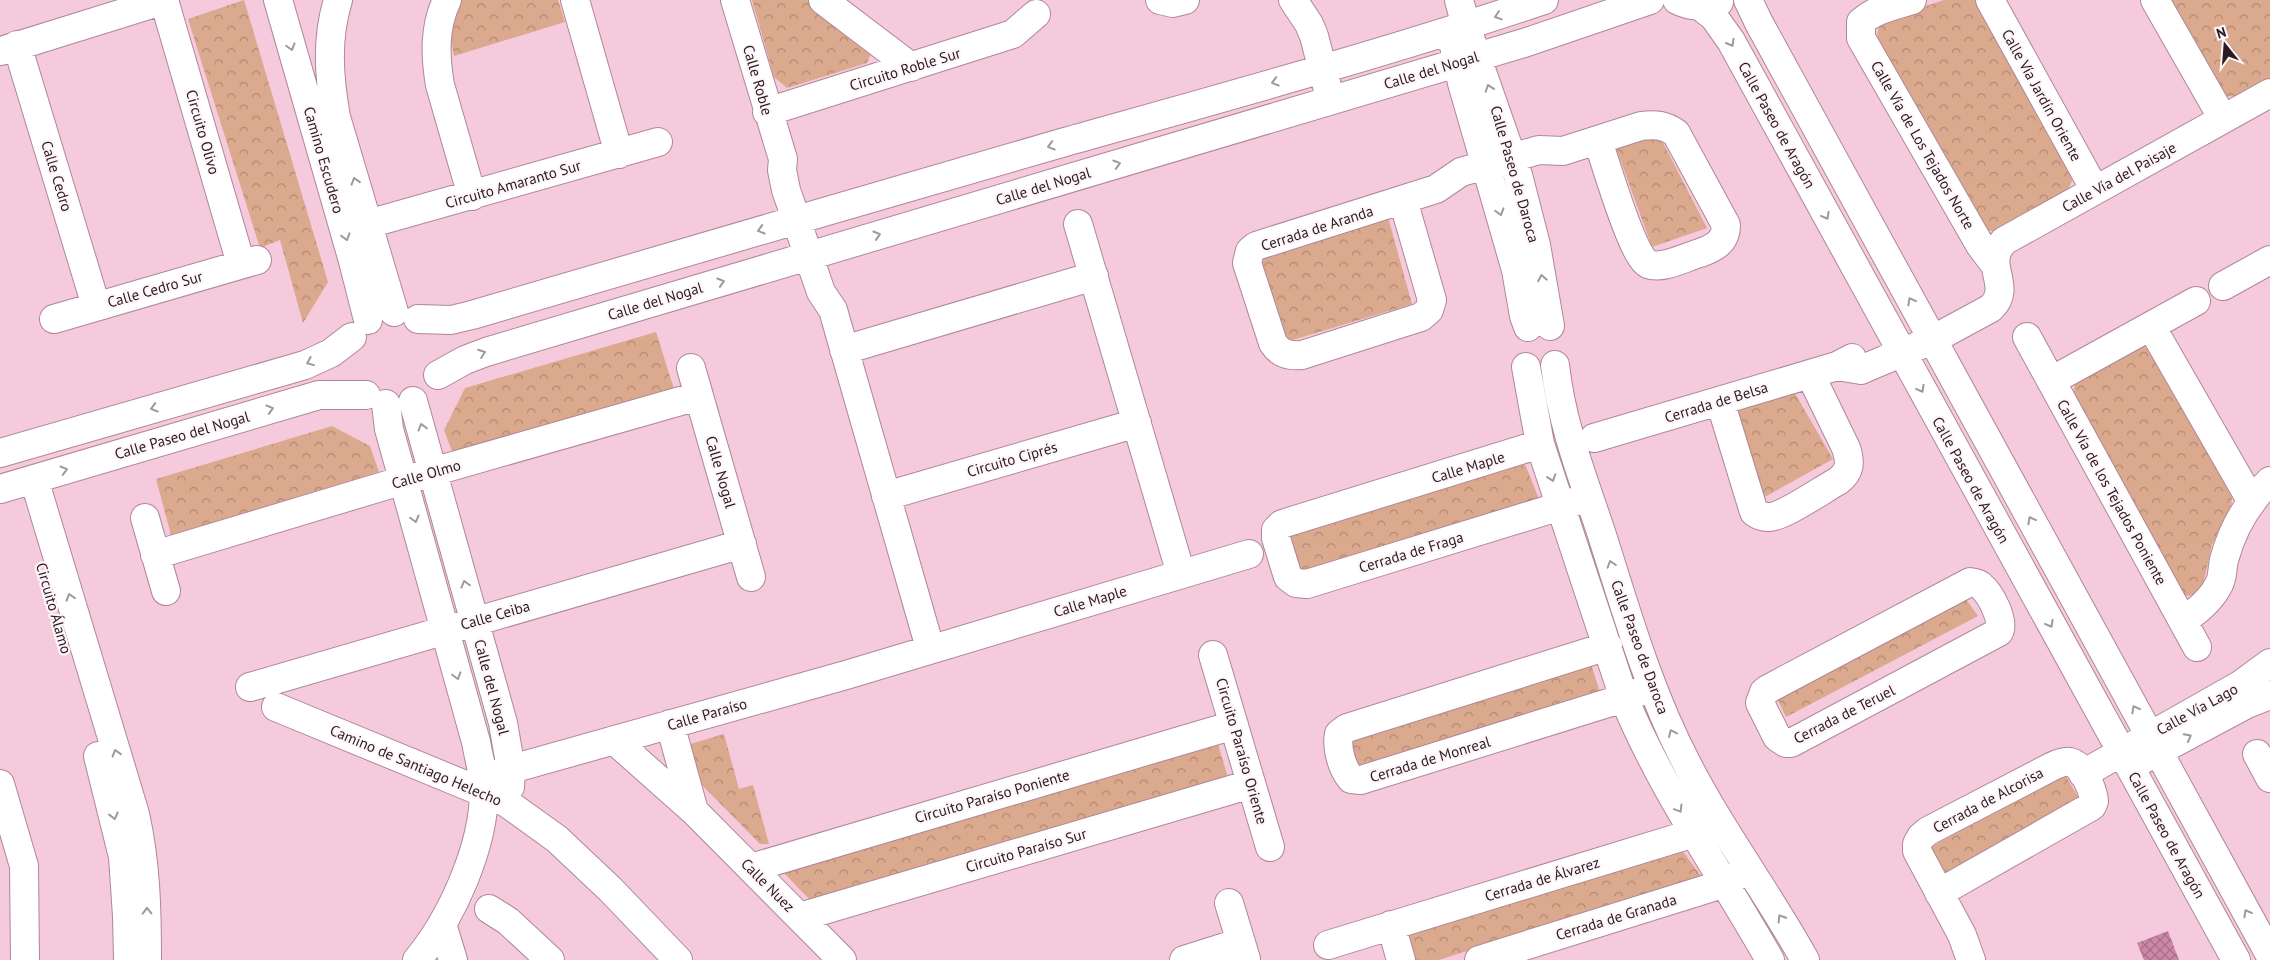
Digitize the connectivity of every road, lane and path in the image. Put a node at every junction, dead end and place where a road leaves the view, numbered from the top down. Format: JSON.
{"nodes":[{"id":1,"x":165,"y":0,"type":"edge"},
{"id":2,"x":278,"y":0,"type":"edge"},
{"id":3,"x":338,"y":0,"type":"edge"},
{"id":4,"x":447,"y":0,"type":"edge"},
{"id":5,"x":574,"y":0,"type":"edge"},
{"id":6,"x":735,"y":0,"type":"edge"},
{"id":7,"x":823,"y":0,"type":"edge"},
{"id":8,"x":1160,"y":0,"type":"edge"},
{"id":9,"x":1185,"y":0,"type":"edge"},
{"id":10,"x":1442,"y":0,"type":"edge"},
{"id":11,"x":1459,"y":0,"type":"edge"},
{"id":12,"x":1544,"y":0,"type":"edge"},
{"id":13,"x":1650,"y":0,"type":"edge"},
{"id":14,"x":1748,"y":0,"type":"edge"},
{"id":15,"x":1912,"y":0,"type":"edge"},
{"id":16,"x":1990,"y":0,"type":"edge"},
{"id":17,"x":2155,"y":0,"type":"edge"},
{"id":18,"x":1294,"y":1,"type":"edge"},
{"id":19,"x":1700,"y":2,"type":"edge"},
{"id":20,"x":1036,"y":14,"type":"dead end"},
{"id":21,"x":1458,"y":28,"type":"junction"},
{"id":22,"x":9,"y":48,"type":"edge"},
{"id":23,"x":1468,"y":59,"type":"junction"},
{"id":24,"x":911,"y":67,"type":"junction"},
{"id":25,"x":1314,"y":71,"type":"junction"},
{"id":26,"x":2270,"y":93,"type":"edge"},
{"id":27,"x":1323,"y":103,"type":"junction"},
{"id":28,"x":767,"y":112,"type":"junction"},
{"id":29,"x":2224,"y":120,"type":"junction"},
{"id":30,"x":1598,"y":140,"type":"junction"},
{"id":31,"x":658,"y":142,"type":"dead end"},
{"id":32,"x":619,"y":154,"type":"junction"},
{"id":33,"x":1515,"y":166,"type":"junction"},
{"id":34,"x":1489,"y":174,"type":"junction"},
{"id":35,"x":2095,"y":190,"type":"junction"},
{"id":36,"x":472,"y":196,"type":"junction"},
{"id":37,"x":1403,"y":200,"type":"junction"},
{"id":38,"x":802,"y":218,"type":"junction"},
{"id":39,"x":368,"y":224,"type":"junction"},
{"id":40,"x":1078,"y":224,"type":"dead end"},
{"id":41,"x":815,"y":254,"type":"junction"},
{"id":42,"x":2270,"y":260,"type":"edge"},
{"id":43,"x":249,"y":262,"type":"joint"},
{"id":44,"x":1996,"y":272,"type":"junction"},
{"id":45,"x":1094,"y":276,"type":"junction"},
{"id":46,"x":2223,"y":286,"type":"dead end"},
{"id":47,"x":2196,"y":301,"type":"dead end"},
{"id":48,"x":96,"y":306,"type":"junction"},
{"id":49,"x":406,"y":315,"type":"junction"},
{"id":50,"x":54,"y":319,"type":"dead end"},
{"id":51,"x":1539,"y":326,"type":"junction"},
{"id":52,"x":2151,"y":326,"type":"junction"},
{"id":53,"x":360,"y":328,"type":"junction"},
{"id":54,"x":1928,"y":333,"type":"junction"},
{"id":55,"x":2027,"y":337,"type":"dead end"},
{"id":56,"x":1898,"y":347,"type":"junction"},
{"id":57,"x":844,"y":350,"type":"junction"},
{"id":58,"x":438,"y":356,"type":"junction"},
{"id":59,"x":1555,"y":365,"type":"junction"},
{"id":60,"x":1526,"y":367,"type":"junction"},
{"id":61,"x":691,"y":368,"type":"dead end"},
{"id":62,"x":1810,"y":374,"type":"junction"},
{"id":63,"x":2051,"y":381,"type":"junction"},
{"id":64,"x":698,"y":396,"type":"junction"},
{"id":65,"x":376,"y":400,"type":"junction"},
{"id":66,"x":413,"y":401,"type":"junction"},
{"id":67,"x":1720,"y":401,"type":"junction"},
{"id":68,"x":1137,"y":423,"type":"junction"},
{"id":69,"x":1594,"y":438,"type":"dead end"},
{"id":70,"x":1540,"y":444,"type":"junction"},
{"id":71,"x":0,"y":453,"type":"edge"},
{"id":72,"x":434,"y":472,"type":"junction"},
{"id":73,"x":404,"y":480,"type":"junction"},
{"id":74,"x":2270,"y":481,"type":"edge"},
{"id":75,"x":17,"y":483,"type":"edge"},
{"id":76,"x":886,"y":496,"type":"junction"},
{"id":77,"x":1589,"y":496,"type":"junction"},
{"id":78,"x":2252,"y":502,"type":"junction"},
{"id":79,"x":1561,"y":506,"type":"junction"},
{"id":80,"x":145,"y":518,"type":"dead end"},
{"id":81,"x":1282,"y":524,"type":"joint"},
{"id":82,"x":742,"y":544,"type":"junction"},
{"id":83,"x":1249,"y":554,"type":"dead end"},
{"id":84,"x":155,"y":555,"type":"junction"},
{"id":85,"x":2056,"y":564,"type":"junction"},
{"id":86,"x":1181,"y":574,"type":"junction"},
{"id":87,"x":751,"y":577,"type":"dead end"},
{"id":88,"x":2027,"y":581,"type":"junction"},
{"id":89,"x":166,"y":591,"type":"dead end"},
{"id":90,"x":1991,"y":600,"type":"junction"},
{"id":91,"x":475,"y":621,"type":"junction"},
{"id":92,"x":2183,"y":621,"type":"junction"},
{"id":93,"x":444,"y":630,"type":"junction"},
{"id":94,"x":1608,"y":646,"type":"junction"},
{"id":95,"x":2197,"y":647,"type":"dead end"},
{"id":96,"x":930,"y":648,"type":"junction"},
{"id":97,"x":1213,"y":654,"type":"dead end"},
{"id":98,"x":2270,"y":663,"type":"edge"},
{"id":99,"x":250,"y":687,"type":"dead end"},
{"id":100,"x":1652,"y":687,"type":"junction"},
{"id":101,"x":2270,"y":695,"type":"edge"},
{"id":102,"x":1624,"y":698,"type":"junction"},
{"id":103,"x":276,"y":708,"type":"dead end"},
{"id":104,"x":670,"y":724,"type":"junction"},
{"id":105,"x":1234,"y":725,"type":"junction"},
{"id":106,"x":99,"y":729,"type":"junction"},
{"id":107,"x":614,"y":740,"type":"junction"},
{"id":108,"x":2154,"y":744,"type":"junction"},
{"id":109,"x":2257,"y":754,"type":"dead end"},
{"id":110,"x":2125,"y":759,"type":"junction"},
{"id":111,"x":1686,"y":762,"type":"junction"},
{"id":112,"x":511,"y":769,"type":"junction"},
{"id":113,"x":1660,"y":775,"type":"junction"},
{"id":114,"x":2270,"y":778,"type":"edge"},
{"id":115,"x":2086,"y":780,"type":"junction"},
{"id":116,"x":0,"y":784,"type":"edge"},
{"id":117,"x":1251,"y":784,"type":"junction"},
{"id":118,"x":490,"y":790,"type":"junction"},
{"id":119,"x":694,"y":811,"type":"junction"},
{"id":120,"x":1694,"y":833,"type":"junction"},
{"id":121,"x":1270,"y":847,"type":"dead end"},
{"id":122,"x":751,"y":868,"type":"junction"},
{"id":123,"x":1749,"y":868,"type":"junction"},
{"id":124,"x":1726,"y":883,"type":"junction"},
{"id":125,"x":1940,"y":893,"type":"junction"},
{"id":126,"x":1229,"y":903,"type":"dead end"},
{"id":127,"x":489,"y":909,"type":"dead end"},
{"id":128,"x":12,"y":911,"type":"edge"},
{"id":129,"x":800,"y":917,"type":"junction"},
{"id":130,"x":442,"y":924,"type":"junction"},
{"id":131,"x":1390,"y":925,"type":"junction"},
{"id":132,"x":1328,"y":945,"type":"dead end"},
{"id":133,"x":1244,"y":951,"type":"edge"},
{"id":134,"x":2270,"y":955,"type":"edge"},
{"id":135,"x":424,"y":956,"type":"edge"},
{"id":136,"x":25,"y":960,"type":"edge"},
{"id":137,"x":128,"y":960,"type":"edge"},
{"id":138,"x":147,"y":960,"type":"edge"},
{"id":139,"x":453,"y":960,"type":"edge"},
{"id":140,"x":550,"y":960,"type":"edge"},
{"id":141,"x":678,"y":960,"type":"edge"},
{"id":142,"x":842,"y":960,"type":"edge"},
{"id":143,"x":1184,"y":960,"type":"edge"},
{"id":144,"x":1401,"y":960,"type":"edge"},
{"id":145,"x":1479,"y":960,"type":"edge"},
{"id":146,"x":1770,"y":960,"type":"edge"},
{"id":147,"x":1805,"y":960,"type":"edge"},
{"id":148,"x":1971,"y":960,"type":"edge"},
{"id":149,"x":2236,"y":960,"type":"edge"}],
"edges":[{"from":1,"to":22,"type":"street"},
{"from":1,"to":43,"type":"street","name":"Circuito Olivo"},
{"from":2,"to":53,"type":"street","name":"Camino Escudero","one_way":true},
{"from":39,"to":3,"type":"street","name":"Camino Escudero","one_way":true},
{"from":4,"to":36,"type":"street"},
{"from":5,"to":32,"type":"street"},
{"from":6,"to":28,"type":"street","name":"Calle Roble"},
{"from":7,"to":24,"type":"street"},
{"from":8,"to":9,"type":"street"},
{"from":10,"to":21,"type":"street"},
{"from":11,"to":21,"type":"street"},
{"from":12,"to":21,"type":"street","one_way":true},
{"from":13,"to":23,"type":"street","name":"Calle del Nogal"},
{"from":54,"to":14,"type":"street","one_way":true},
{"from":15,"to":44,"type":"street","name":"Calle Vía de Los Tejados Norte"},
{"from":16,"to":35,"type":"street","name":"Calle Vía Jardín Oriente"},
{"from":17,"to":29,"type":"street"},
{"from":18,"to":25,"type":"street"},
{"from":19,"to":56,"type":"street","name":"Calle Paseo de Aragón","one_way":true},
{"from":20,"to":24,"type":"street","name":"Circuito Roble Sur"},
{"from":21,"to":23,"type":"street","name":"Calle Paseo de Daroca"},
{"from":21,"to":25,"type":"street"},
{"from":22,"to":48,"type":"street","name":"Calle Cedro"},
{"from":23,"to":27,"type":"street","name":"Calle del Nogal"},
{"from":33,"to":23,"type":"street","name":"Calle Paseo de Daroca","one_way":true},
{"from":23,"to":34,"type":"street","name":"Calle Paseo de Daroca"},
{"from":24,"to":28,"type":"street","name":"Circuito Roble Sur"},
{"from":25,"to":27,"type":"street"},
{"from":25,"to":38,"type":"street","one_way":true},
{"from":26,"to":29,"type":"street","name":"Calle Vía del Paisaje"},
{"from":41,"to":27,"type":"street","name":"Calle del Nogal","one_way":true},
{"from":28,"to":38,"type":"street","name":"Calle Roble"},
{"from":29,"to":35,"type":"street","name":"Calle Vía del Paisaje"},
{"from":30,"to":30,"type":"street","name":"Cerrada de Aranda"},
{"from":30,"to":33,"type":"street","name":"Cerrada de Aranda"},
{"from":31,"to":32,"type":"street","name":"Circuito Amaranto Sur"},
{"from":32,"to":36,"type":"street","name":"Circuito Amaranto Sur"},
{"from":33,"to":34,"type":"street","name":"Cerrada de Aranda"},
{"from":51,"to":33,"type":"street","name":"Calle Paseo de Daroca","one_way":true},
{"from":34,"to":37,"type":"street","name":"Cerrada de Aranda"},
{"from":34,"to":51,"type":"street","name":"Calle Paseo de Daroca","one_way":true},
{"from":35,"to":44,"type":"street","name":"Calle Vía del Paisaje"},
{"from":36,"to":39,"type":"street","name":"Circuito Amaranto Sur"},
{"from":37,"to":37,"type":"street","name":"Cerrada de Aranda"},
{"from":38,"to":41,"type":"street","name":"Calle Roble"},
{"from":38,"to":49,"type":"street","one_way":true},
{"from":39,"to":49,"type":"street","name":"Camino Escudero"},
{"from":40,"to":45,"type":"street"},
{"from":41,"to":57,"type":"street"},
{"from":58,"to":41,"type":"street","name":"Calle del Nogal","one_way":true},
{"from":42,"to":46,"type":"street"},
{"from":43,"to":48,"type":"street","name":"Calle Cedro Sur"},
{"from":44,"to":54,"type":"street","name":"Calle Vía del Paisaje"},
{"from":45,"to":57,"type":"street"},
{"from":45,"to":68,"type":"street"},
{"from":47,"to":52,"type":"street"},
{"from":48,"to":50,"type":"street","name":"Calle Cedro Sur"},
{"from":49,"to":53,"type":"street"},
{"from":49,"to":58,"type":"street"},
{"from":51,"to":59,"type":"street"},
{"from":51,"to":60,"type":"street"},
{"from":52,"to":63,"type":"street"},
{"from":52,"to":78,"type":"street"},
{"from":53,"to":65,"type":"street"},
{"from":53,"to":71,"type":"street","one_way":true},
{"from":54,"to":56,"type":"street","name":"Cerrada de Belsa"},
{"from":85,"to":54,"type":"street","one_way":true},
{"from":55,"to":63,"type":"street","name":"Calle Vía de los Tejados Poniente"},
{"from":56,"to":62,"type":"street","name":"Cerrada de Belsa"},
{"from":56,"to":88,"type":"street","name":"Calle Paseo de Aragón","one_way":true},
{"from":57,"to":76,"type":"street"},
{"from":58,"to":66,"type":"street"},
{"from":59,"to":60,"type":"street"},
{"from":59,"to":77,"type":"street","name":"Calle Paseo de Daroca"},
{"from":60,"to":70,"type":"street","name":"Calle Paseo de Daroca"},
{"from":61,"to":64,"type":"street","name":"Calle Nogal"},
{"from":62,"to":67,"type":"street","name":"Cerrada de Belsa"},
{"from":62,"to":67,"type":"street"},
{"from":63,"to":92,"type":"street","name":"Calle Vía de los Tejados Poniente"},
{"from":64,"to":72,"type":"street","name":"Calle Olmo"},
{"from":64,"to":82,"type":"street","name":"Calle Nogal"},
{"from":65,"to":66,"type":"street"},
{"from":65,"to":73,"type":"street","name":"Calle del Nogal"},
{"from":75,"to":65,"type":"street","name":"Calle Paseo del Nogal","one_way":true},
{"from":72,"to":66,"type":"street","name":"Calle del Nogal","one_way":true},
{"from":67,"to":69,"type":"street","name":"Cerrada de Belsa"},
{"from":68,"to":76,"type":"street","name":"Circuito Ciprés"},
{"from":68,"to":86,"type":"street"},
{"from":70,"to":79,"type":"street","name":"Calle Paseo de Daroca","one_way":true},
{"from":70,"to":81,"type":"street","name":"Calle Maple"},
{"from":72,"to":73,"type":"street","name":"Calle Olmo"},
{"from":91,"to":72,"type":"street","name":"Calle del Nogal","one_way":true},
{"from":73,"to":84,"type":"street","name":"Calle Olmo"},
{"from":73,"to":93,"type":"street","name":"Calle del Nogal","one_way":true},
{"from":74,"to":78,"type":"street"},
{"from":75,"to":106,"type":"street","name":"Circuito Álamo"},
{"from":76,"to":96,"type":"street"},
{"from":77,"to":79,"type":"street","name":"Cerrada de Fraga"},
{"from":100,"to":77,"type":"street","name":"Calle Paseo de Daroca","one_way":true},
{"from":78,"to":92,"type":"street"},
{"from":79,"to":81,"type":"street","name":"Cerrada de Fraga"},
{"from":79,"to":94,"type":"street","name":"Calle Paseo de Daroca"},
{"from":80,"to":84,"type":"street"},
{"from":82,"to":87,"type":"street","name":"Calle Nogal"},
{"from":82,"to":91,"type":"street","name":"Calle Ceiba"},
{"from":83,"to":86,"type":"street","name":"Calle Maple"},
{"from":84,"to":89,"type":"street"},
{"from":85,"to":88,"type":"street"},
{"from":108,"to":85,"type":"street","one_way":true},
{"from":86,"to":96,"type":"street","name":"Calle Maple"},
{"from":88,"to":90,"type":"street"},
{"from":88,"to":110,"type":"street","name":"Calle Paseo de Aragón","one_way":true},
{"from":90,"to":90,"type":"street","name":"Cerrada de Teruel"},
{"from":91,"to":93,"type":"street","name":"Calle Ceiba"},
{"from":91,"to":112,"type":"street","name":"Calle del Nogal"},
{"from":92,"to":95,"type":"street","name":"Calle Vía de los Tejados Poniente"},
{"from":93,"to":99,"type":"street","name":"Calle Ceiba"},
{"from":93,"to":118,"type":"street","name":"Calle del Nogal","one_way":true},
{"from":94,"to":102,"type":"street","name":"Calle Paseo de Daroca"},
{"from":94,"to":102,"type":"street","name":"Cerrada de Monreal"},
{"from":96,"to":104,"type":"street","name":"Calle Paraíso"},
{"from":97,"to":105,"type":"street","name":"Circuito Paraíso Oriente"},
{"from":98,"to":108,"type":"street","name":"Calle Vía Lago"},
{"from":100,"to":102,"type":"street","name":"Cerrada de Monreal"},
{"from":111,"to":100,"type":"street","name":"Calle Paseo de Daroca","one_way":true},
{"from":108,"to":101,"type":"street","name":"Calle Vía Lago","one_way":true},
{"from":102,"to":113,"type":"street","name":"Calle Paseo de Daroca"},
{"from":103,"to":118,"type":"street","name":"Camino de Santiago Helecho"},
{"from":104,"to":107,"type":"street","name":"Calle Paraíso"},
{"from":104,"to":119,"type":"street","name":"Calle Nuez"},
{"from":105,"to":117,"type":"street","name":"Circuito Paraíso Oriente"},
{"from":105,"to":122,"type":"street","name":"Circuito Paraíso Poniente"},
{"from":106,"to":137,"type":"street","name":"Circuito Álamo","one_way":true},
{"from":138,"to":106,"type":"street","name":"Circuito Álamo","one_way":true},
{"from":107,"to":112,"type":"street","name":"Calle Paraíso"},
{"from":107,"to":119,"type":"street","name":"Calle Nuez"},
{"from":108,"to":110,"type":"street","name":"Calle Vía Lago"},
{"from":134,"to":108,"type":"street","one_way":true},
{"from":109,"to":114,"type":"street"},
{"from":110,"to":115,"type":"street"},
{"from":110,"to":149,"type":"street","name":"Calle Paseo de Aragón"},
{"from":111,"to":113,"type":"street"},
{"from":111,"to":123,"type":"street","name":"Calle Paseo de Daroca"},
{"from":112,"to":118,"type":"street","name":"Calle Paraíso"},
{"from":113,"to":120,"type":"street","name":"Calle Paseo de Daroca","one_way":true},
{"from":115,"to":125,"type":"street"},
{"from":115,"to":125,"type":"street","name":"Cerrada de Alcorisa"},
{"from":116,"to":128,"type":"street"},
{"from":117,"to":121,"type":"street","name":"Circuito Paraíso Oriente"},
{"from":117,"to":129,"type":"street","name":"Circuito Paraíso Sur"},
{"from":118,"to":130,"type":"street","name":"Calle del Nogal"},
{"from":118,"to":141,"type":"street","name":"Camino de Santiago Helecho"},
{"from":119,"to":122,"type":"street","name":"Calle Nuez"},
{"from":120,"to":124,"type":"street","name":"Calle Paseo de Daroca"},
{"from":120,"to":131,"type":"street","name":"Cerrada de Álvarez"},
{"from":122,"to":129,"type":"street","name":"Calle Nuez"},
{"from":123,"to":124,"type":"street","name":"Cerrada de Granada"},
{"from":147,"to":123,"type":"street","name":"Calle Paseo de Daroca","one_way":true},
{"from":124,"to":145,"type":"street","name":"Cerrada de Granada"},
{"from":124,"to":146,"type":"street","name":"Calle Paseo de Daroca"},
{"from":125,"to":148,"type":"street","name":"Cerrada de Alcorisa"},
{"from":126,"to":133,"type":"street"},
{"from":127,"to":140,"type":"street"},
{"from":128,"to":136,"type":"street"},
{"from":129,"to":142,"type":"street","name":"Calle Nuez"},
{"from":130,"to":135,"type":"street","name":"Calle del Nogal"},
{"from":130,"to":139,"type":"street"},
{"from":131,"to":132,"type":"street","name":"Cerrada de Álvarez"},
{"from":131,"to":144,"type":"street"},
{"from":133,"to":143,"type":"street"}]}
